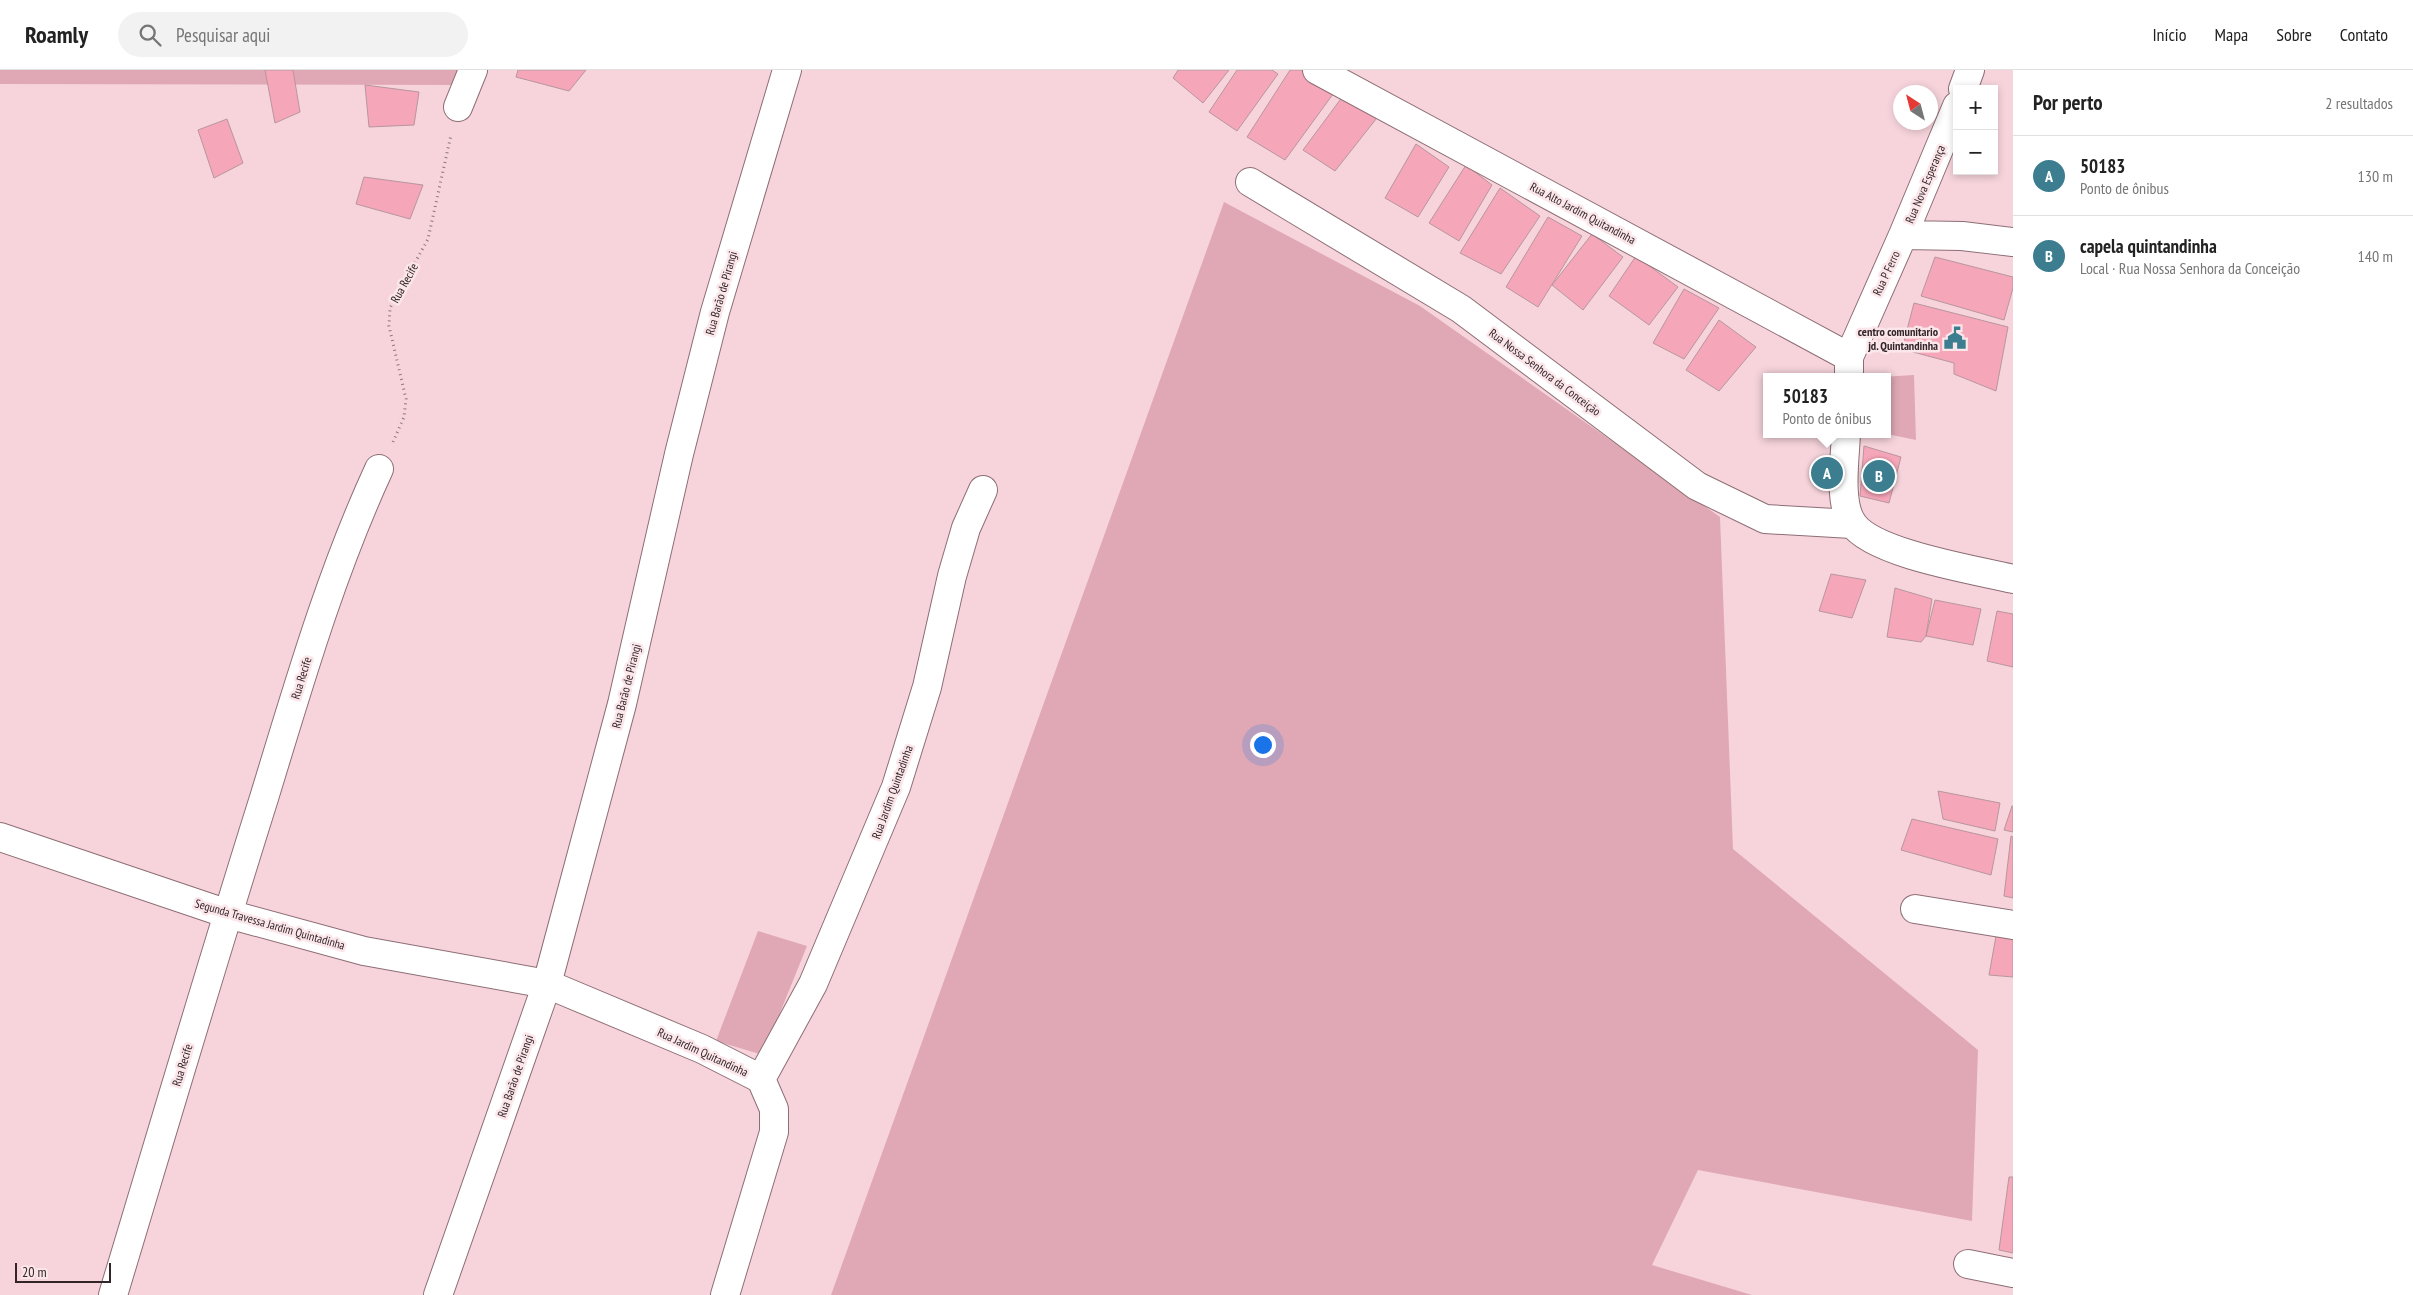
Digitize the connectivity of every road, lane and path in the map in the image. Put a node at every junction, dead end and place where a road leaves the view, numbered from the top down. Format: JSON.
{"nodes":[{"id":1,"x":473,"y":70,"type":"edge"},
{"id":2,"x":787,"y":70,"type":"edge"},
{"id":3,"x":1317,"y":70,"type":"edge"},
{"id":4,"x":1970,"y":70,"type":"edge"},
{"id":5,"x":1964,"y":85,"type":"edge"},
{"id":6,"x":458,"y":107,"type":"joint"},
{"id":7,"x":1953,"y":116,"type":"edge"},
{"id":8,"x":1250,"y":182,"type":"dead end"},
{"id":9,"x":1904,"y":235,"type":"junction"},
{"id":10,"x":2013,"y":242,"type":"edge"},
{"id":11,"x":1849,"y":367,"type":"edge"},
{"id":12,"x":1846,"y":438,"type":"edge"},
{"id":13,"x":379,"y":469,"type":"joint"},
{"id":14,"x":983,"y":490,"type":"dead end"},
{"id":15,"x":1852,"y":524,"type":"junction"},
{"id":16,"x":2013,"y":579,"type":"edge"},
{"id":17,"x":0,"y":837,"type":"edge"},
{"id":18,"x":1915,"y":909,"type":"dead end"},
{"id":19,"x":228,"y":914,"type":"junction"},
{"id":20,"x":2013,"y":925,"type":"edge"},
{"id":21,"x":547,"y":984,"type":"junction"},
{"id":22,"x":762,"y":1080,"type":"junction"},
{"id":23,"x":1968,"y":1264,"type":"dead end"},
{"id":24,"x":2013,"y":1274,"type":"edge"},
{"id":25,"x":113,"y":1295,"type":"edge"},
{"id":26,"x":438,"y":1295,"type":"edge"},
{"id":27,"x":725,"y":1295,"type":"edge"}],
"edges":[{"from":1,"to":6,"type":"street"},
{"from":2,"to":21,"type":"street","name":"Rua Barão de Pirangi"},
{"from":3,"to":11,"type":"street","name":"Rua Alto Jardim Quitandinha"},
{"from":4,"to":5,"type":"street"},
{"from":6,"to":13,"type":"path","name":"Rua Recife"},
{"from":7,"to":9,"type":"street","name":"Rua Nova Esperança"},
{"from":8,"to":15,"type":"street","name":"Rua Nossa Senhora da Conceição"},
{"from":9,"to":10,"type":"street","name":"Rua P Ferro"},
{"from":9,"to":11,"type":"street","name":"Rua P Ferro"},
{"from":12,"to":15,"type":"street"},
{"from":13,"to":19,"type":"street","name":"Rua Recife"},
{"from":14,"to":22,"type":"street","name":"Rua Jardim Quintadinha"},
{"from":15,"to":16,"type":"street"},
{"from":17,"to":19,"type":"street","name":"Segunda Travessa Jardim Quintadinha"},
{"from":18,"to":20,"type":"street"},
{"from":19,"to":21,"type":"street","name":"Segunda Travessa Jardim Quintadinha"},
{"from":19,"to":25,"type":"street","name":"Rua Recife"},
{"from":21,"to":22,"type":"street","name":"Rua Jardim Quitandinha"},
{"from":21,"to":26,"type":"street","name":"Rua Barão de Pirangi"},
{"from":22,"to":27,"type":"street","name":"Rua Jardim Quitandinha"},
{"from":23,"to":24,"type":"street"}]}
